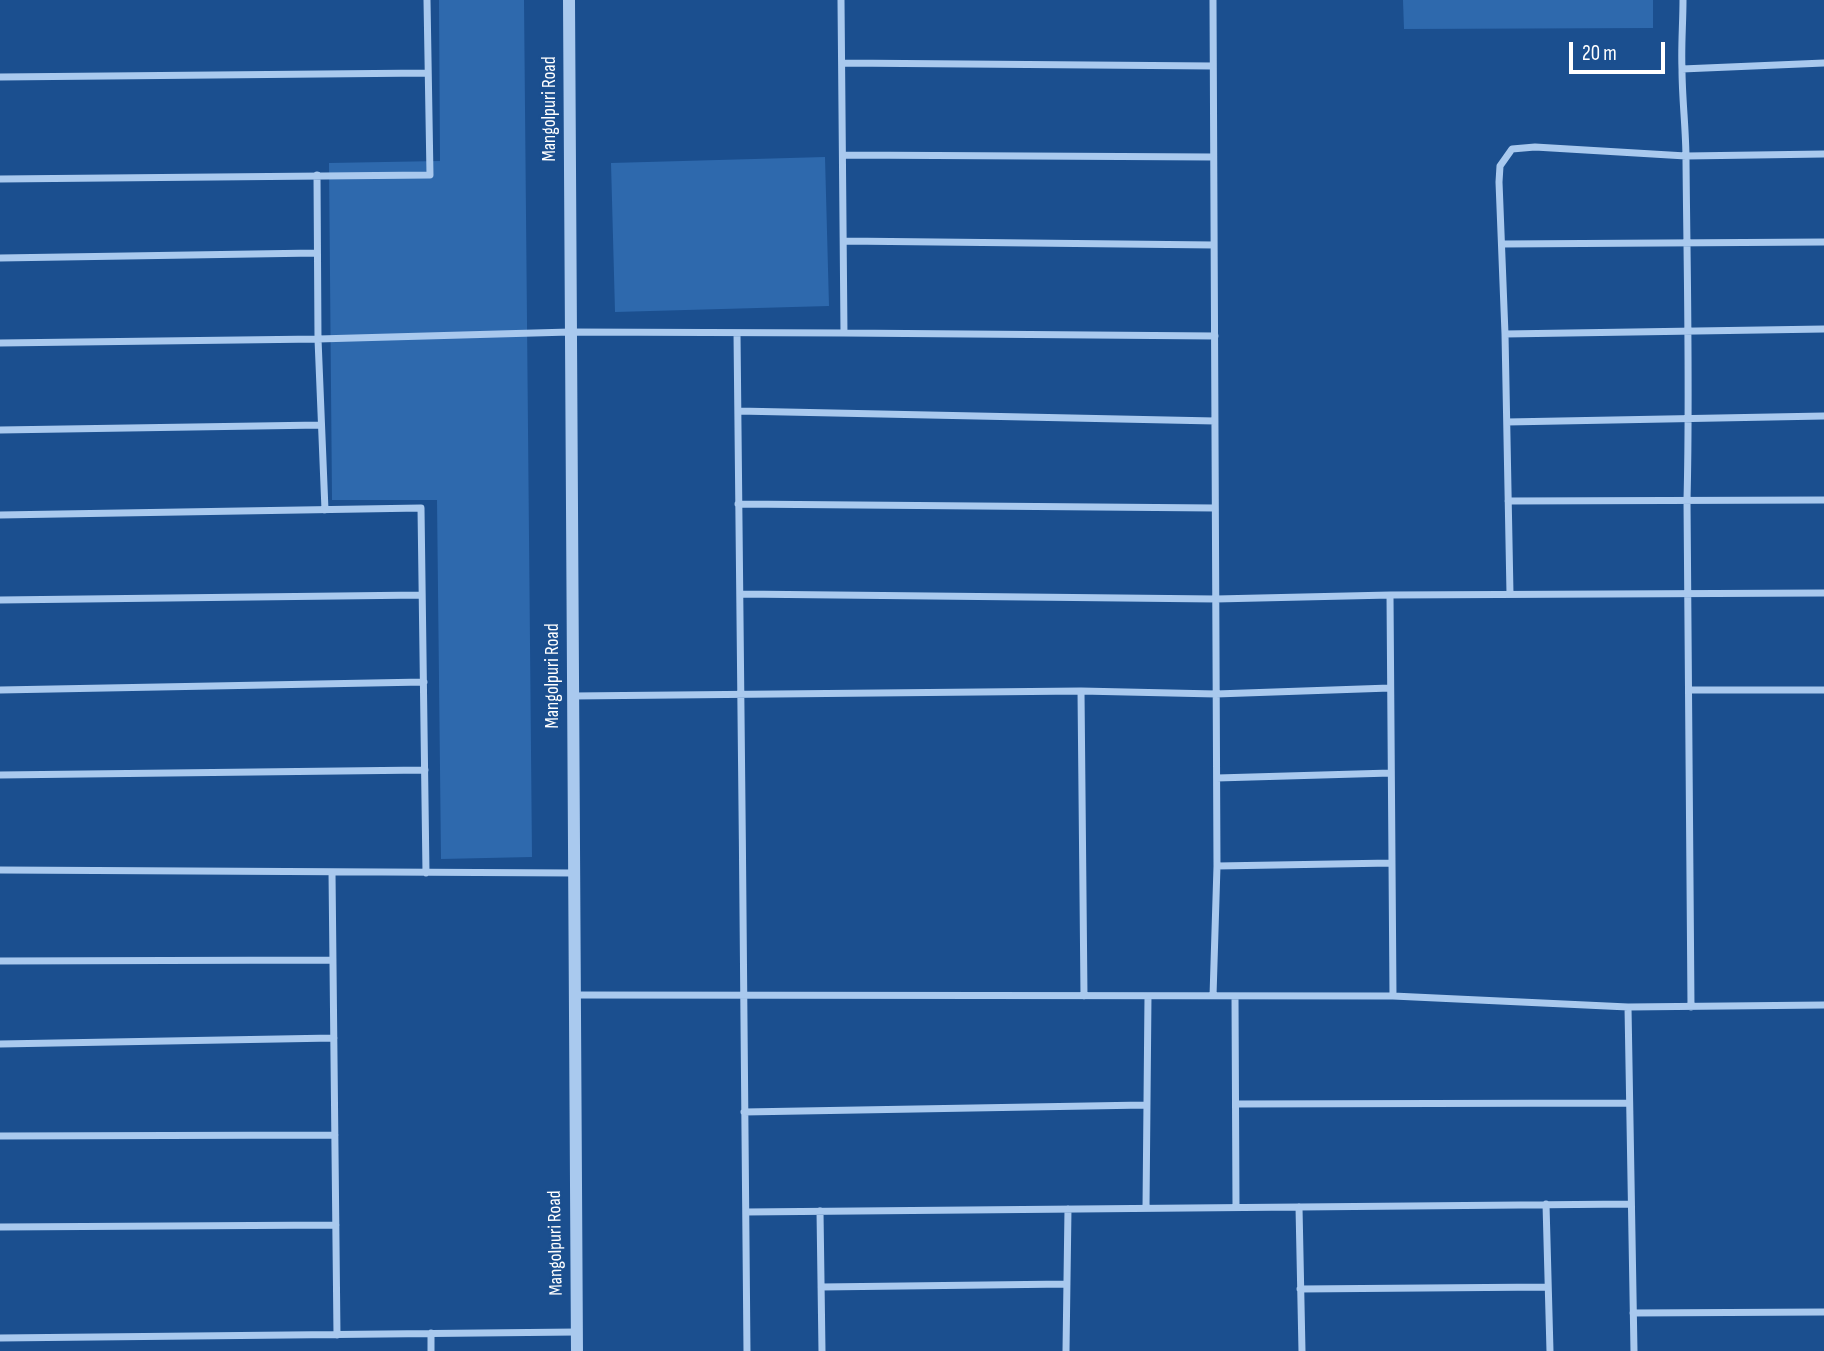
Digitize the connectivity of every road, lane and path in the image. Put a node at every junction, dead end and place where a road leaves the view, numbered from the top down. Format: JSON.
{"nodes":[{"id":1,"x":427,"y":0,"type":"edge"},
{"id":2,"x":569,"y":0,"type":"edge"},
{"id":3,"x":841,"y":0,"type":"edge"},
{"id":4,"x":1213,"y":0,"type":"edge"},
{"id":5,"x":1683,"y":0,"type":"edge"},
{"id":6,"x":842,"y":63,"type":"junction"},
{"id":7,"x":1824,"y":63,"type":"edge"},
{"id":8,"x":1213,"y":66,"type":"junction"},
{"id":9,"x":1682,"y":69,"type":"junction"},
{"id":10,"x":428,"y":73,"type":"junction"},
{"id":11,"x":0,"y":77,"type":"edge"},
{"id":12,"x":843,"y":155,"type":"junction"},
{"id":13,"x":1824,"y":155,"type":"edge"},
{"id":14,"x":1686,"y":156,"type":"junction"},
{"id":15,"x":1213,"y":157,"type":"junction"},
{"id":16,"x":317,"y":176,"type":"junction"},
{"id":17,"x":0,"y":179,"type":"edge"},
{"id":18,"x":844,"y":241,"type":"junction"},
{"id":19,"x":1824,"y":242,"type":"edge"},
{"id":20,"x":1686,"y":243,"type":"junction"},
{"id":21,"x":1502,"y":244,"type":"junction"},
{"id":22,"x":1214,"y":245,"type":"junction"},
{"id":23,"x":316,"y":253,"type":"junction"},
{"id":24,"x":0,"y":258,"type":"edge"},
{"id":25,"x":1824,"y":328,"type":"edge"},
{"id":26,"x":1689,"y":331,"type":"junction"},
{"id":27,"x":570,"y":332,"type":"junction"},
{"id":28,"x":737,"y":332,"type":"junction"},
{"id":29,"x":844,"y":332,"type":"junction"},
{"id":30,"x":1504,"y":334,"type":"junction"},
{"id":31,"x":1214,"y":336,"type":"junction"},
{"id":32,"x":318,"y":339,"type":"junction"},
{"id":33,"x":0,"y":343,"type":"edge"},
{"id":34,"x":738,"y":411,"type":"junction"},
{"id":35,"x":1824,"y":416,"type":"edge"},
{"id":36,"x":1689,"y":419,"type":"junction"},
{"id":37,"x":1215,"y":421,"type":"junction"},
{"id":38,"x":1507,"y":422,"type":"junction"},
{"id":39,"x":321,"y":425,"type":"junction"},
{"id":40,"x":0,"y":430,"type":"edge"},
{"id":41,"x":1687,"y":500,"type":"junction"},
{"id":42,"x":1824,"y":500,"type":"edge"},
{"id":43,"x":1508,"y":501,"type":"junction"},
{"id":44,"x":738,"y":504,"type":"junction"},
{"id":45,"x":1215,"y":508,"type":"junction"},
{"id":46,"x":325,"y":510,"type":"junction"},
{"id":47,"x":0,"y":515,"type":"edge"},
{"id":48,"x":1688,"y":593,"type":"junction"},
{"id":49,"x":1824,"y":593,"type":"edge"},
{"id":50,"x":740,"y":594,"type":"junction"},
{"id":51,"x":1390,"y":594,"type":"junction"},
{"id":52,"x":1510,"y":594,"type":"junction"},
{"id":53,"x":422,"y":595,"type":"junction"},
{"id":54,"x":1216,"y":599,"type":"junction"},
{"id":55,"x":0,"y":600,"type":"edge"},
{"id":56,"x":424,"y":682,"type":"junction"},
{"id":57,"x":1390,"y":688,"type":"junction"},
{"id":58,"x":0,"y":690,"type":"edge"},
{"id":59,"x":1689,"y":690,"type":"junction"},
{"id":60,"x":1824,"y":690,"type":"edge"},
{"id":61,"x":1081,"y":691,"type":"junction"},
{"id":62,"x":741,"y":694,"type":"junction"},
{"id":63,"x":1216,"y":694,"type":"junction"},
{"id":64,"x":572,"y":696,"type":"junction"},
{"id":65,"x":425,"y":769,"type":"junction"},
{"id":66,"x":1391,"y":773,"type":"junction"},
{"id":67,"x":0,"y":775,"type":"edge"},
{"id":68,"x":1217,"y":778,"type":"junction"},
{"id":69,"x":1392,"y":863,"type":"junction"},
{"id":70,"x":1217,"y":866,"type":"junction"},
{"id":71,"x":0,"y":870,"type":"edge"},
{"id":72,"x":332,"y":872,"type":"junction"},
{"id":73,"x":426,"y":873,"type":"junction"},
{"id":74,"x":573,"y":873,"type":"junction"},
{"id":75,"x":333,"y":960,"type":"junction"},
{"id":76,"x":0,"y":961,"type":"edge"},
{"id":77,"x":574,"y":995,"type":"junction"},
{"id":78,"x":745,"y":995,"type":"junction"},
{"id":79,"x":1084,"y":996,"type":"junction"},
{"id":80,"x":1148,"y":996,"type":"junction"},
{"id":81,"x":1213,"y":996,"type":"junction"},
{"id":82,"x":1235,"y":996,"type":"junction"},
{"id":83,"x":1393,"y":996,"type":"junction"},
{"id":84,"x":1824,"y":1005,"type":"edge"},
{"id":85,"x":1628,"y":1007,"type":"junction"},
{"id":86,"x":1691,"y":1007,"type":"junction"},
{"id":87,"x":334,"y":1038,"type":"junction"},
{"id":88,"x":0,"y":1044,"type":"edge"},
{"id":89,"x":1629,"y":1103,"type":"junction"},
{"id":90,"x":1236,"y":1104,"type":"junction"},
{"id":91,"x":1146,"y":1105,"type":"junction"},
{"id":92,"x":744,"y":1112,"type":"junction"},
{"id":93,"x":335,"y":1135,"type":"junction"},
{"id":94,"x":0,"y":1136,"type":"edge"},
{"id":95,"x":1546,"y":1204,"type":"junction"},
{"id":96,"x":1631,"y":1204,"type":"junction"},
{"id":97,"x":1237,"y":1207,"type":"junction"},
{"id":98,"x":1299,"y":1207,"type":"junction"},
{"id":99,"x":1146,"y":1208,"type":"junction"},
{"id":100,"x":1068,"y":1209,"type":"junction"},
{"id":101,"x":820,"y":1211,"type":"junction"},
{"id":102,"x":746,"y":1212,"type":"junction"},
{"id":103,"x":336,"y":1225,"type":"junction"},
{"id":104,"x":0,"y":1227,"type":"edge"},
{"id":105,"x":1067,"y":1284,"type":"junction"},
{"id":106,"x":821,"y":1287,"type":"junction"},
{"id":107,"x":1548,"y":1287,"type":"junction"},
{"id":108,"x":1300,"y":1289,"type":"junction"},
{"id":109,"x":1824,"y":1312,"type":"edge"},
{"id":110,"x":1633,"y":1313,"type":"junction"},
{"id":111,"x":576,"y":1332,"type":"junction"},
{"id":112,"x":431,"y":1334,"type":"junction"},
{"id":113,"x":337,"y":1335,"type":"junction"},
{"id":114,"x":0,"y":1338,"type":"edge"},
{"id":115,"x":431,"y":1351,"type":"edge"},
{"id":116,"x":577,"y":1351,"type":"edge"},
{"id":117,"x":747,"y":1351,"type":"edge"},
{"id":118,"x":822,"y":1351,"type":"edge"},
{"id":119,"x":1066,"y":1351,"type":"edge"},
{"id":120,"x":1301,"y":1351,"type":"edge"},
{"id":121,"x":1550,"y":1351,"type":"edge"},
{"id":122,"x":1633,"y":1351,"type":"edge"}],
"edges":[{"from":1,"to":10,"type":"street"},
{"from":2,"to":27,"type":"street","name":"Mangolpuri Road"},
{"from":3,"to":6,"type":"street"},
{"from":4,"to":8,"type":"street"},
{"from":5,"to":9,"type":"street"},
{"from":6,"to":8,"type":"street"},
{"from":6,"to":12,"type":"street"},
{"from":7,"to":9,"type":"street"},
{"from":8,"to":15,"type":"street"},
{"from":9,"to":14,"type":"street"},
{"from":10,"to":11,"type":"street"},
{"from":10,"to":16,"type":"street"},
{"from":12,"to":15,"type":"street"},
{"from":12,"to":18,"type":"street"},
{"from":13,"to":14,"type":"street"},
{"from":14,"to":20,"type":"street"},
{"from":14,"to":21,"type":"street"},
{"from":15,"to":22,"type":"street"},
{"from":16,"to":17,"type":"street"},
{"from":16,"to":23,"type":"street"},
{"from":18,"to":22,"type":"street"},
{"from":18,"to":29,"type":"street"},
{"from":19,"to":20,"type":"street"},
{"from":20,"to":21,"type":"street"},
{"from":20,"to":26,"type":"street"},
{"from":21,"to":30,"type":"street"},
{"from":22,"to":31,"type":"street"},
{"from":23,"to":24,"type":"street"},
{"from":23,"to":32,"type":"street"},
{"from":25,"to":26,"type":"street"},
{"from":26,"to":30,"type":"street"},
{"from":26,"to":36,"type":"street"},
{"from":27,"to":28,"type":"street"},
{"from":27,"to":32,"type":"street"},
{"from":27,"to":64,"type":"street","name":"Mangolpuri Road"},
{"from":28,"to":29,"type":"street"},
{"from":28,"to":34,"type":"street"},
{"from":29,"to":31,"type":"street"},
{"from":30,"to":38,"type":"street"},
{"from":31,"to":37,"type":"street"},
{"from":32,"to":33,"type":"street"},
{"from":32,"to":39,"type":"street"},
{"from":34,"to":37,"type":"street"},
{"from":34,"to":44,"type":"street"},
{"from":35,"to":36,"type":"street"},
{"from":36,"to":38,"type":"street"},
{"from":36,"to":41,"type":"street"},
{"from":37,"to":45,"type":"street"},
{"from":38,"to":43,"type":"street"},
{"from":39,"to":40,"type":"street"},
{"from":39,"to":46,"type":"street"},
{"from":41,"to":42,"type":"street"},
{"from":41,"to":43,"type":"street"},
{"from":41,"to":48,"type":"street"},
{"from":43,"to":52,"type":"street"},
{"from":44,"to":45,"type":"street"},
{"from":44,"to":50,"type":"street"},
{"from":45,"to":54,"type":"street"},
{"from":46,"to":47,"type":"street"},
{"from":46,"to":53,"type":"street"},
{"from":48,"to":49,"type":"street"},
{"from":48,"to":52,"type":"street"},
{"from":48,"to":59,"type":"street"},
{"from":50,"to":54,"type":"street"},
{"from":50,"to":62,"type":"street"},
{"from":51,"to":52,"type":"street"},
{"from":51,"to":54,"type":"street"},
{"from":51,"to":57,"type":"street"},
{"from":53,"to":55,"type":"street"},
{"from":53,"to":56,"type":"street"},
{"from":54,"to":63,"type":"street"},
{"from":56,"to":58,"type":"street"},
{"from":56,"to":65,"type":"street"},
{"from":57,"to":63,"type":"street"},
{"from":57,"to":66,"type":"street"},
{"from":59,"to":60,"type":"street"},
{"from":59,"to":86,"type":"street"},
{"from":61,"to":62,"type":"street"},
{"from":61,"to":63,"type":"street"},
{"from":61,"to":79,"type":"street"},
{"from":62,"to":64,"type":"street"},
{"from":62,"to":78,"type":"street"},
{"from":63,"to":68,"type":"street"},
{"from":64,"to":74,"type":"street","name":"Mangolpuri Road"},
{"from":65,"to":67,"type":"street"},
{"from":65,"to":73,"type":"street"},
{"from":66,"to":68,"type":"street"},
{"from":66,"to":69,"type":"street"},
{"from":68,"to":70,"type":"street"},
{"from":69,"to":70,"type":"street"},
{"from":69,"to":83,"type":"street"},
{"from":70,"to":81,"type":"street"},
{"from":71,"to":72,"type":"street"},
{"from":72,"to":73,"type":"street"},
{"from":72,"to":75,"type":"street"},
{"from":73,"to":74,"type":"street"},
{"from":74,"to":77,"type":"street","name":"Mangolpuri Road"},
{"from":75,"to":76,"type":"street"},
{"from":75,"to":87,"type":"street"},
{"from":77,"to":78,"type":"street"},
{"from":77,"to":111,"type":"street","name":"Mangolpuri Road"},
{"from":78,"to":79,"type":"street"},
{"from":78,"to":92,"type":"street"},
{"from":79,"to":80,"type":"street"},
{"from":80,"to":81,"type":"street"},
{"from":80,"to":91,"type":"street"},
{"from":81,"to":82,"type":"street"},
{"from":82,"to":83,"type":"street"},
{"from":82,"to":90,"type":"street"},
{"from":83,"to":85,"type":"street"},
{"from":84,"to":86,"type":"street"},
{"from":85,"to":86,"type":"street"},
{"from":85,"to":89,"type":"street"},
{"from":87,"to":88,"type":"street"},
{"from":87,"to":93,"type":"street"},
{"from":89,"to":90,"type":"street"},
{"from":89,"to":96,"type":"street"},
{"from":90,"to":97,"type":"street"},
{"from":91,"to":92,"type":"street"},
{"from":91,"to":99,"type":"street"},
{"from":92,"to":102,"type":"street"},
{"from":93,"to":94,"type":"street"},
{"from":93,"to":103,"type":"street"},
{"from":95,"to":96,"type":"street"},
{"from":95,"to":98,"type":"street"},
{"from":95,"to":107,"type":"street"},
{"from":96,"to":110,"type":"street"},
{"from":97,"to":98,"type":"street"},
{"from":97,"to":99,"type":"street"},
{"from":98,"to":108,"type":"street"},
{"from":99,"to":100,"type":"street"},
{"from":100,"to":101,"type":"street"},
{"from":100,"to":105,"type":"street"},
{"from":101,"to":102,"type":"street"},
{"from":101,"to":106,"type":"street"},
{"from":102,"to":117,"type":"street"},
{"from":103,"to":104,"type":"street"},
{"from":103,"to":113,"type":"street"},
{"from":105,"to":106,"type":"street"},
{"from":105,"to":119,"type":"street"},
{"from":106,"to":118,"type":"street"},
{"from":107,"to":108,"type":"street"},
{"from":107,"to":121,"type":"street"},
{"from":108,"to":120,"type":"street"},
{"from":109,"to":110,"type":"street"},
{"from":110,"to":122,"type":"street"},
{"from":111,"to":112,"type":"street"},
{"from":111,"to":116,"type":"street","name":"Mangolpuri Road"},
{"from":112,"to":113,"type":"street"},
{"from":112,"to":115,"type":"street"},
{"from":113,"to":114,"type":"street"}]}
